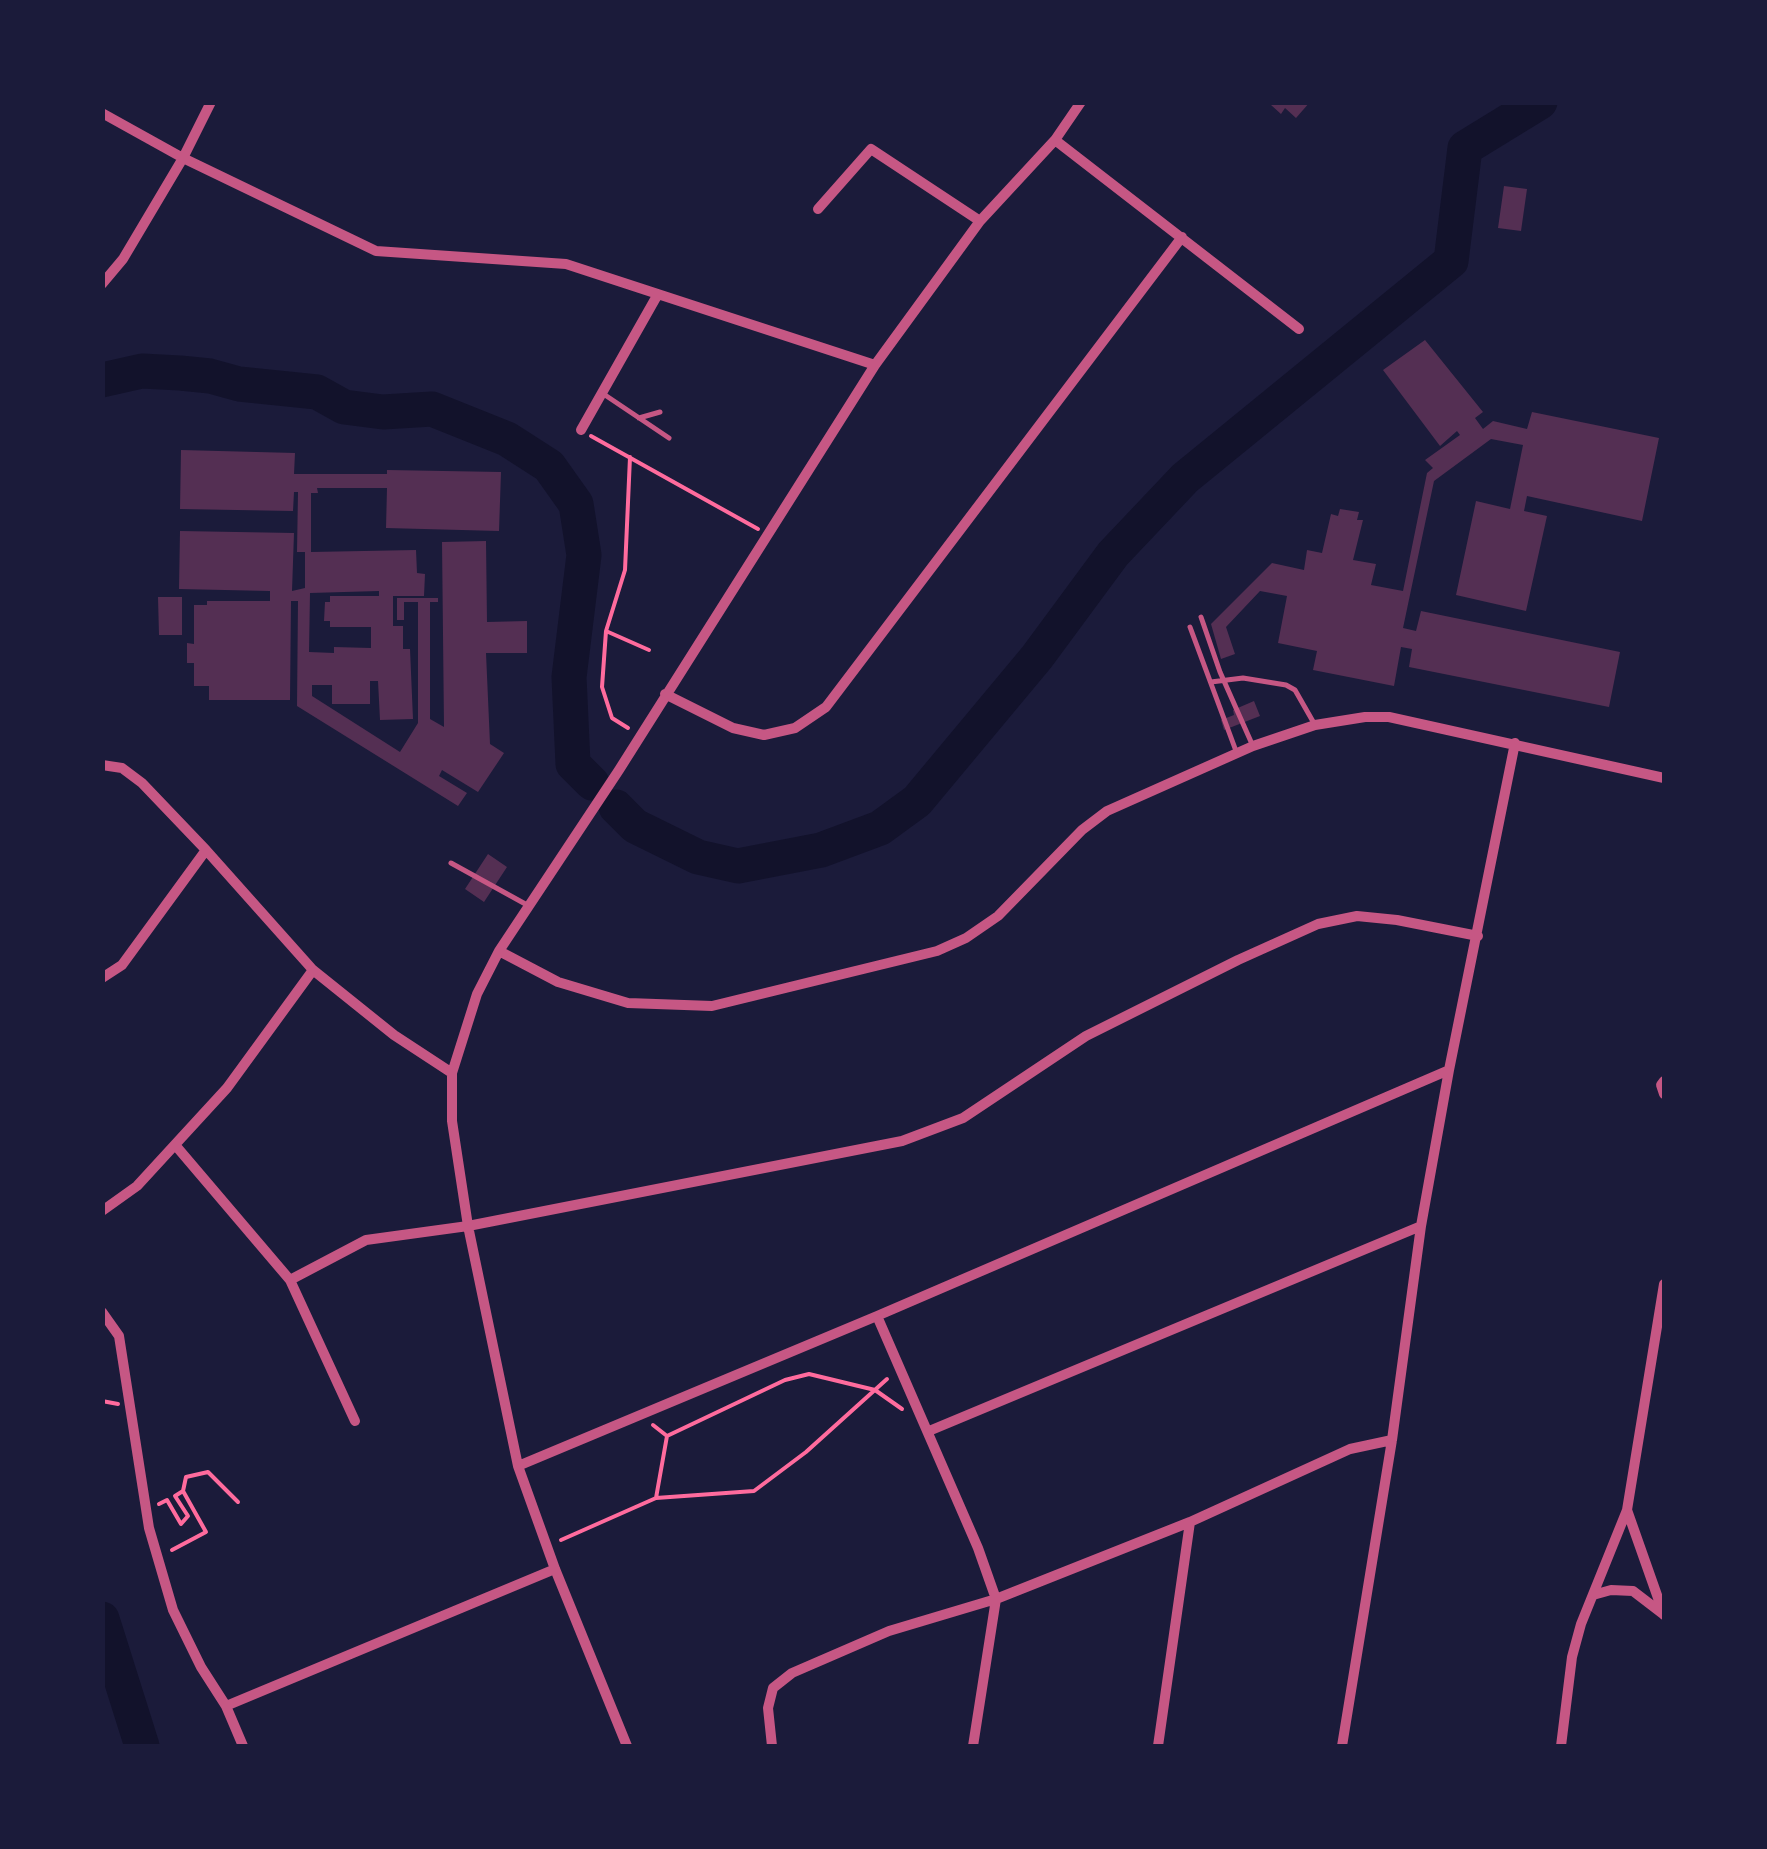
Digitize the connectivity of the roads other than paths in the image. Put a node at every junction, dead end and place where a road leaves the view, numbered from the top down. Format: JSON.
{"nodes":[{"id":1,"x":210,"y":102,"type":"edge"},
{"id":2,"x":1080,"y":102,"type":"edge"},
{"id":3,"x":102,"y":113,"type":"edge"},
{"id":4,"x":1054,"y":140,"type":"junction"},
{"id":5,"x":183,"y":158,"type":"junction"},
{"id":6,"x":818,"y":208,"type":"dead end"},
{"id":7,"x":980,"y":221,"type":"junction"},
{"id":8,"x":1182,"y":237,"type":"junction"},
{"id":9,"x":102,"y":284,"type":"edge"},
{"id":10,"x":658,"y":294,"type":"junction"},
{"id":11,"x":1299,"y":330,"type":"dead end"},
{"id":12,"x":875,"y":364,"type":"junction"},
{"id":13,"x":602,"y":393,"type":"junction"},
{"id":14,"x":660,"y":412,"type":"dead end"},
{"id":15,"x":639,"y":418,"type":"junction"},
{"id":16,"x":582,"y":430,"type":"road end"},
{"id":17,"x":669,"y":438,"type":"dead end"},
{"id":18,"x":1200,"y":617,"type":"dead end"},
{"id":19,"x":1190,"y":628,"type":"dead end"},
{"id":20,"x":1226,"y":680,"type":"junction"},
{"id":21,"x":1211,"y":682,"type":"junction"},
{"id":22,"x":665,"y":694,"type":"junction"},
{"id":23,"x":1315,"y":726,"type":"junction"},
{"id":24,"x":1515,"y":744,"type":"junction"},
{"id":25,"x":1254,"y":746,"type":"junction"},
{"id":26,"x":1237,"y":752,"type":"junction"},
{"id":27,"x":102,"y":765,"type":"edge"},
{"id":28,"x":1664,"y":778,"type":"edge"},
{"id":29,"x":206,"y":850,"type":"junction"},
{"id":30,"x":451,"y":863,"type":"dead end"},
{"id":31,"x":529,"y":906,"type":"junction"},
{"id":32,"x":1478,"y":936,"type":"junction"},
{"id":33,"x":499,"y":950,"type":"junction"},
{"id":34,"x":313,"y":970,"type":"junction"},
{"id":35,"x":102,"y":978,"type":"edge"},
{"id":36,"x":1449,"y":1070,"type":"junction"},
{"id":37,"x":452,"y":1073,"type":"junction"},
{"id":38,"x":1664,"y":1082,"type":"edge"},
{"id":39,"x":1664,"y":1094,"type":"edge"},
{"id":40,"x":176,"y":1146,"type":"junction"},
{"id":41,"x":102,"y":1211,"type":"edge"},
{"id":42,"x":468,"y":1226,"type":"junction"},
{"id":43,"x":1422,"y":1226,"type":"junction"},
{"id":44,"x":290,"y":1280,"type":"junction"},
{"id":45,"x":1664,"y":1284,"type":"edge"},
{"id":46,"x":102,"y":1312,"type":"edge"},
{"id":47,"x":877,"y":1316,"type":"junction"},
{"id":48,"x":355,"y":1421,"type":"dead end"},
{"id":49,"x":928,"y":1431,"type":"junction"},
{"id":50,"x":1392,"y":1440,"type":"junction"},
{"id":51,"x":518,"y":1466,"type":"junction"},
{"id":52,"x":1627,"y":1510,"type":"junction"},
{"id":53,"x":1190,"y":1522,"type":"junction"},
{"id":54,"x":555,"y":1570,"type":"junction"},
{"id":55,"x":1592,"y":1595,"type":"junction"},
{"id":56,"x":996,"y":1600,"type":"junction"},
{"id":57,"x":1664,"y":1615,"type":"edge"},
{"id":58,"x":226,"y":1706,"type":"junction"},
{"id":59,"x":243,"y":1746,"type":"edge"},
{"id":60,"x":627,"y":1746,"type":"edge"},
{"id":61,"x":772,"y":1746,"type":"edge"},
{"id":62,"x":974,"y":1746,"type":"edge"},
{"id":63,"x":1158,"y":1746,"type":"edge"},
{"id":64,"x":1342,"y":1746,"type":"edge"},
{"id":65,"x":1562,"y":1746,"type":"edge"}],
"edges":[{"from":1,"to":5,"type":"street"},
{"from":2,"to":4,"type":"street"},
{"from":3,"to":5,"type":"street"},
{"from":4,"to":7,"type":"street"},
{"from":4,"to":8,"type":"street"},
{"from":5,"to":9,"type":"street"},
{"from":5,"to":10,"type":"street"},
{"from":6,"to":7,"type":"street"},
{"from":7,"to":12,"type":"street"},
{"from":8,"to":11,"type":"street"},
{"from":8,"to":22,"type":"street"},
{"from":10,"to":12,"type":"street"},
{"from":10,"to":13,"type":"street"},
{"from":12,"to":22,"type":"street"},
{"from":13,"to":15,"type":"lane"},
{"from":13,"to":16,"type":"street"},
{"from":14,"to":15,"type":"lane"},
{"from":15,"to":17,"type":"lane"},
{"from":18,"to":20,"type":"lane"},
{"from":19,"to":21,"type":"lane"},
{"from":20,"to":21,"type":"lane"},
{"from":20,"to":23,"type":"lane"},
{"from":20,"to":25,"type":"lane"},
{"from":21,"to":26,"type":"lane"},
{"from":22,"to":31,"type":"street"},
{"from":23,"to":24,"type":"street"},
{"from":23,"to":25,"type":"street"},
{"from":24,"to":28,"type":"street"},
{"from":24,"to":32,"type":"street"},
{"from":25,"to":26,"type":"street"},
{"from":26,"to":33,"type":"street"},
{"from":27,"to":29,"type":"street"},
{"from":29,"to":34,"type":"street"},
{"from":29,"to":35,"type":"street"},
{"from":30,"to":31,"type":"lane"},
{"from":31,"to":33,"type":"street"},
{"from":32,"to":36,"type":"street"},
{"from":32,"to":42,"type":"street"},
{"from":33,"to":37,"type":"street"},
{"from":34,"to":37,"type":"street"},
{"from":34,"to":40,"type":"street"},
{"from":36,"to":43,"type":"street"},
{"from":36,"to":47,"type":"street"},
{"from":37,"to":42,"type":"street"},
{"from":38,"to":39,"type":"street"},
{"from":40,"to":41,"type":"street"},
{"from":40,"to":44,"type":"street"},
{"from":42,"to":44,"type":"street"},
{"from":42,"to":51,"type":"street"},
{"from":43,"to":49,"type":"street"},
{"from":43,"to":50,"type":"street"},
{"from":44,"to":48,"type":"street"},
{"from":45,"to":52,"type":"street"},
{"from":46,"to":58,"type":"street"},
{"from":47,"to":49,"type":"street"},
{"from":47,"to":51,"type":"street"},
{"from":49,"to":56,"type":"street"},
{"from":50,"to":53,"type":"street"},
{"from":50,"to":64,"type":"street"},
{"from":51,"to":54,"type":"street"},
{"from":52,"to":55,"type":"street"},
{"from":52,"to":57,"type":"street"},
{"from":53,"to":56,"type":"street"},
{"from":53,"to":63,"type":"street"},
{"from":54,"to":58,"type":"street"},
{"from":54,"to":60,"type":"street"},
{"from":55,"to":57,"type":"street"},
{"from":55,"to":65,"type":"street"},
{"from":56,"to":61,"type":"street"},
{"from":56,"to":62,"type":"street"},
{"from":58,"to":59,"type":"street"}]}
